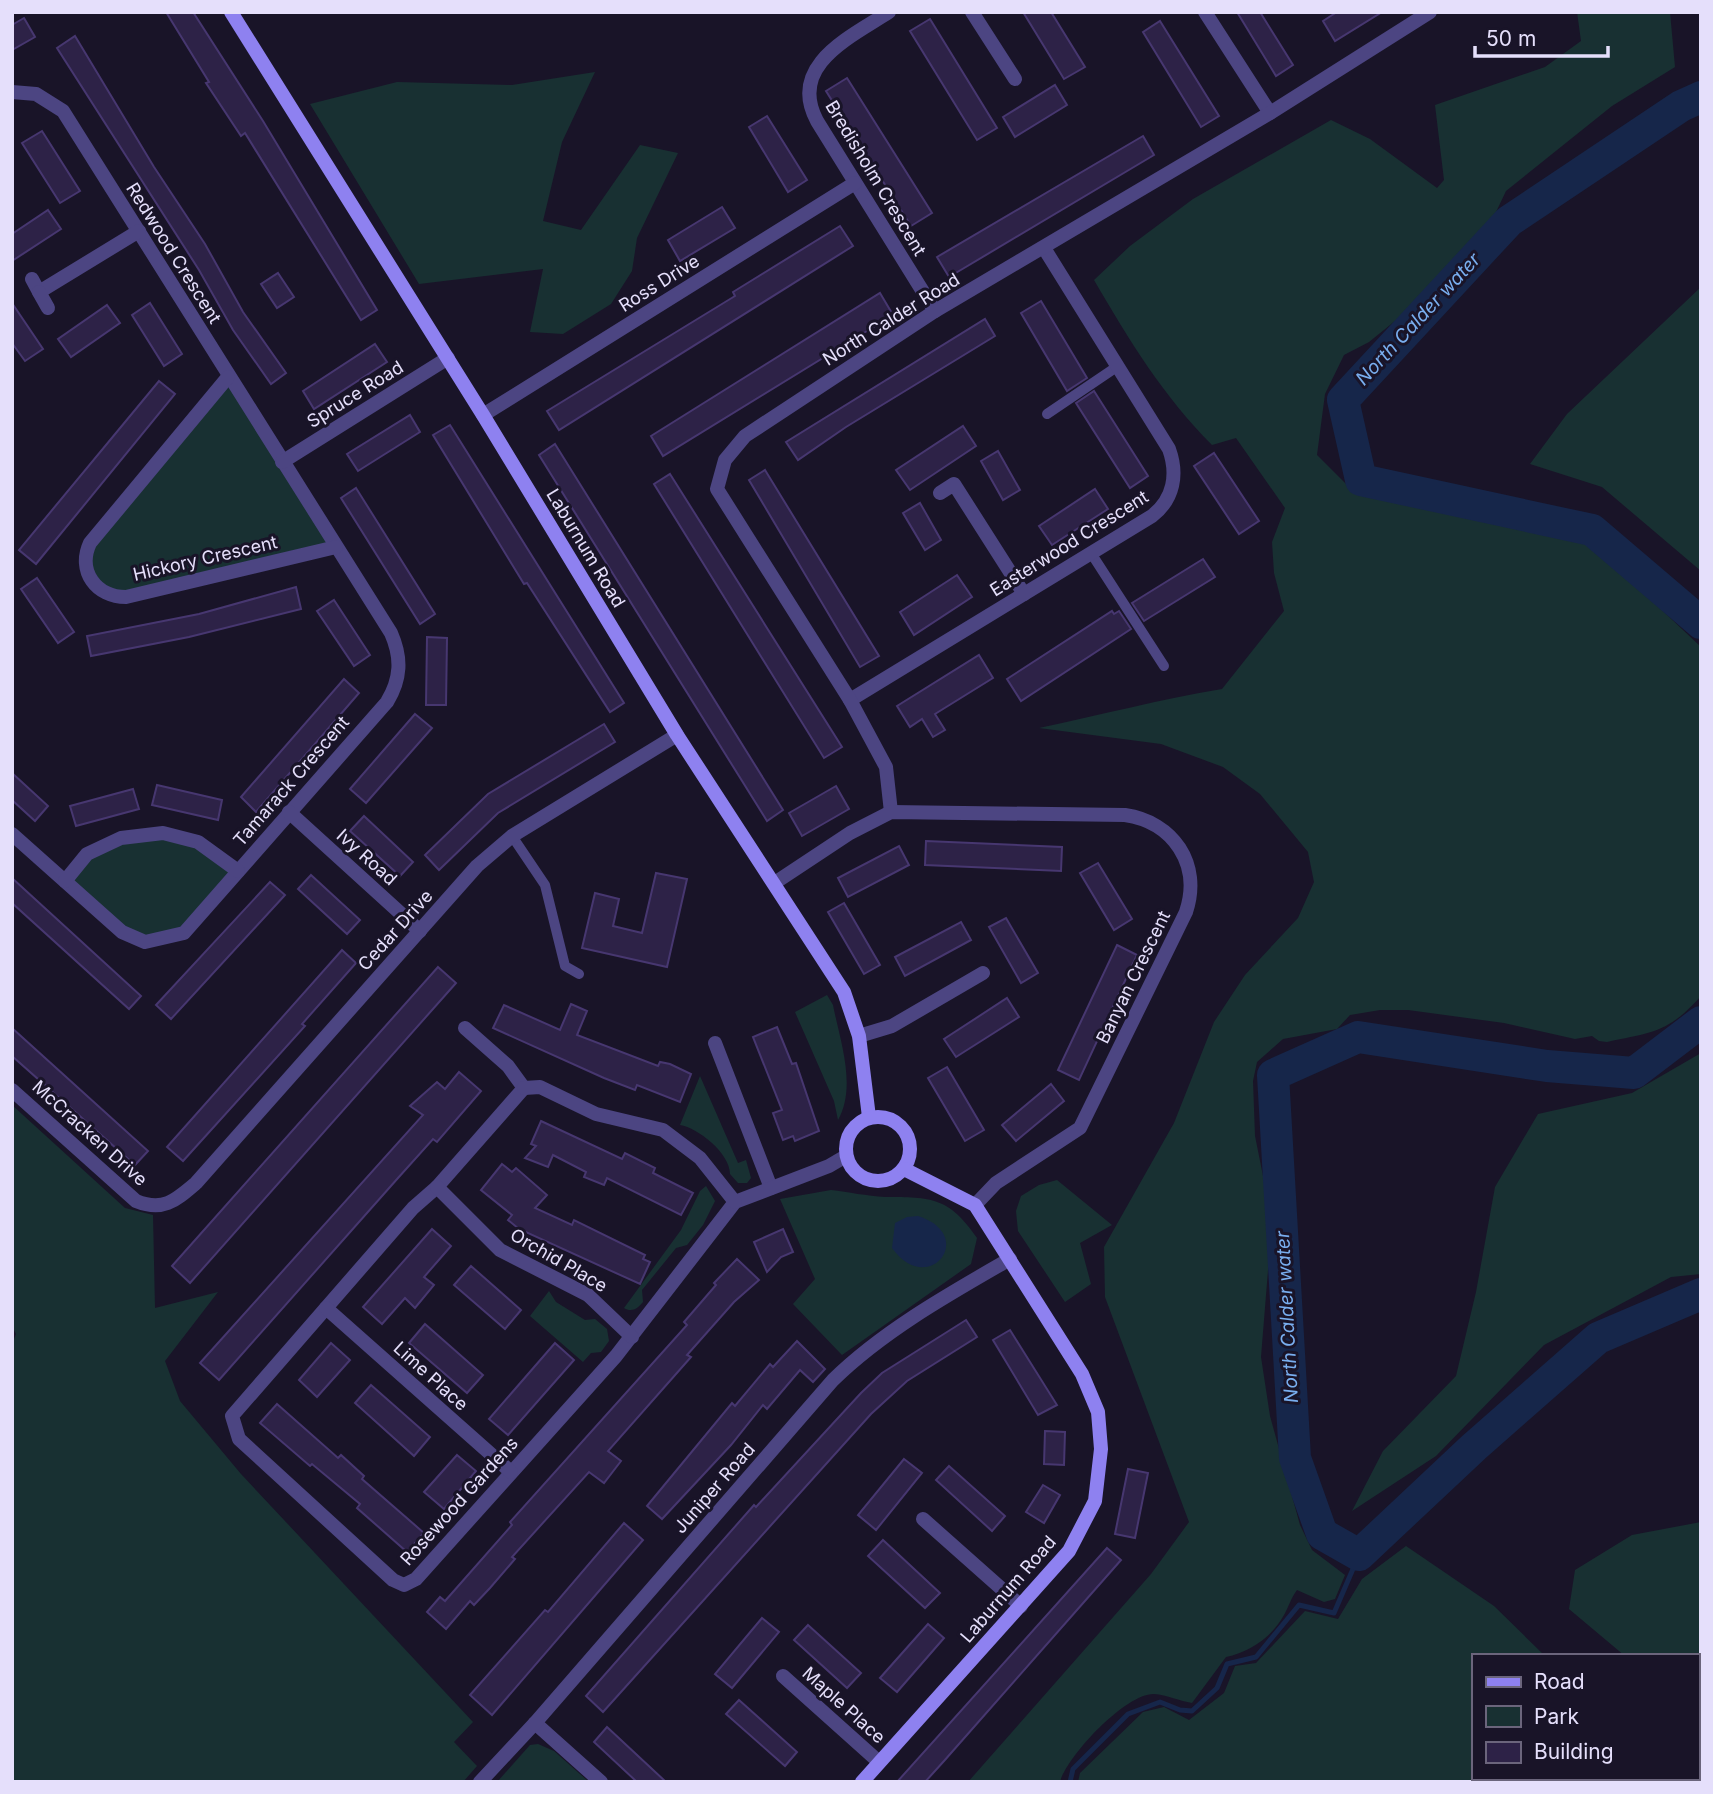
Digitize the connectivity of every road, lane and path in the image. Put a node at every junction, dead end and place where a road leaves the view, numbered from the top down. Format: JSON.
{"nodes":[{"id":1,"x":231,"y":12,"type":"edge"},
{"id":2,"x":889,"y":12,"type":"edge"},
{"id":3,"x":972,"y":12,"type":"edge"},
{"id":4,"x":1205,"y":12,"type":"edge"},
{"id":5,"x":1430,"y":12,"type":"edge"},
{"id":6,"x":1015,"y":79,"type":"dead end"},
{"id":7,"x":12,"y":92,"type":"edge"},
{"id":8,"x":1270,"y":113,"type":"junction"},
{"id":9,"x":855,"y":183,"type":"junction"},
{"id":10,"x":139,"y":231,"type":"junction"},
{"id":11,"x":1044,"y":248,"type":"junction"},
{"id":12,"x":48,"y":308,"type":"dead end"},
{"id":13,"x":935,"y":312,"type":"junction"},
{"id":14,"x":448,"y":358,"type":"junction"},
{"id":15,"x":1118,"y":366,"type":"junction"},
{"id":16,"x":228,"y":377,"type":"junction"},
{"id":17,"x":1047,"y":414,"type":"dead end"},
{"id":18,"x":483,"y":415,"type":"junction"},
{"id":19,"x":282,"y":462,"type":"junction"},
{"id":20,"x":940,"y":493,"type":"dead end"},
{"id":21,"x":336,"y":547,"type":"junction"},
{"id":22,"x":1091,"y":553,"type":"junction"},
{"id":23,"x":1024,"y":594,"type":"junction"},
{"id":24,"x":1164,"y":666,"type":"dead end"},
{"id":25,"x":850,"y":700,"type":"junction"},
{"id":26,"x":677,"y":735,"type":"junction"},
{"id":27,"x":289,"y":812,"type":"junction"},
{"id":28,"x":891,"y":813,"type":"junction"},
{"id":29,"x":12,"y":834,"type":"edge"},
{"id":30,"x":512,"y":836,"type":"junction"},
{"id":31,"x":238,"y":871,"type":"junction"},
{"id":32,"x":65,"y":881,"type":"junction"},
{"id":33,"x":776,"y":882,"type":"junction"},
{"id":34,"x":420,"y":931,"type":"junction"},
{"id":35,"x":983,"y":973,"type":"dead end"},
{"id":36,"x":579,"y":974,"type":"dead end"},
{"id":37,"x":466,"y":1028,"type":"dead end"},
{"id":38,"x":859,"y":1036,"type":"junction"},
{"id":39,"x":715,"y":1043,"type":"dead end"},
{"id":40,"x":524,"y":1088,"type":"junction"},
{"id":41,"x":12,"y":1090,"type":"edge"},
{"id":42,"x":869,"y":1118,"type":"junction"},
{"id":43,"x":846,"y":1156,"type":"junction"},
{"id":44,"x":904,"y":1169,"type":"junction"},
{"id":45,"x":437,"y":1187,"type":"junction"},
{"id":46,"x":771,"y":1188,"type":"junction"},
{"id":47,"x":181,"y":1196,"type":"joint"},
{"id":48,"x":735,"y":1202,"type":"junction"},
{"id":49,"x":975,"y":1205,"type":"junction"},
{"id":50,"x":1010,"y":1259,"type":"junction"},
{"id":51,"x":326,"y":1308,"type":"junction"},
{"id":52,"x":632,"y":1337,"type":"junction"},
{"id":53,"x":511,"y":1472,"type":"junction"},
{"id":54,"x":923,"y":1519,"type":"dead end"},
{"id":55,"x":1020,"y":1606,"type":"junction"},
{"id":56,"x":783,"y":1676,"type":"dead end"},
{"id":57,"x":535,"y":1723,"type":"junction"},
{"id":58,"x":879,"y":1762,"type":"junction"},
{"id":59,"x":480,"y":1782,"type":"edge"},
{"id":60,"x":601,"y":1782,"type":"edge"},
{"id":61,"x":862,"y":1782,"type":"edge"}],
"edges":[{"from":1,"to":14,"type":"street","name":"Laburnum Road"},
{"from":2,"to":9,"type":"street","name":"Bredisholm Crescent"},
{"from":3,"to":6,"type":"street"},
{"from":4,"to":8,"type":"street"},
{"from":5,"to":8,"type":"street","name":"North Calder Road"},
{"from":7,"to":10,"type":"street","name":"Redwood Crescent"},
{"from":8,"to":11,"type":"street","name":"North Calder Road"},
{"from":9,"to":13,"type":"street","name":"Bredisholm Crescent"},
{"from":9,"to":18,"type":"street","name":"Ross Drive"},
{"from":10,"to":12,"type":"street"},
{"from":10,"to":16,"type":"street","name":"Redwood Crescent"},
{"from":11,"to":13,"type":"street","name":"North Calder Road"},
{"from":11,"to":15,"type":"street","name":"Easterwood Crescent"},
{"from":13,"to":25,"type":"street","name":"North Calder Road"},
{"from":14,"to":18,"type":"street","name":"Laburnum Road"},
{"from":14,"to":19,"type":"street","name":"Spruce Road"},
{"from":15,"to":17,"type":"lane"},
{"from":15,"to":22,"type":"street","name":"Easterwood Crescent"},
{"from":16,"to":19,"type":"street","name":"Redwood Crescent"},
{"from":16,"to":21,"type":"street","name":"Hickory Crescent"},
{"from":18,"to":26,"type":"street","name":"Laburnum Road"},
{"from":19,"to":21,"type":"street","name":"Tamarack Crescent"},
{"from":20,"to":23,"type":"street"},
{"from":21,"to":27,"type":"street","name":"Tamarack Crescent"},
{"from":22,"to":23,"type":"street","name":"Easterwood Crescent"},
{"from":22,"to":24,"type":"lane"},
{"from":23,"to":25,"type":"street","name":"Easterwood Crescent"},
{"from":25,"to":28,"type":"street","name":"North Calder Road"},
{"from":26,"to":30,"type":"street","name":"Cedar Drive"},
{"from":26,"to":33,"type":"street","name":"Laburnum Road"},
{"from":27,"to":31,"type":"street","name":"Tamarack Crescent"},
{"from":27,"to":34,"type":"street","name":"Ivy Road"},
{"from":28,"to":33,"type":"street","name":"Banyan Crescent"},
{"from":28,"to":49,"type":"street","name":"Banyan Crescent"},
{"from":29,"to":32,"type":"street","name":"Tamarack Crescent"},
{"from":30,"to":34,"type":"street","name":"Cedar Drive"},
{"from":30,"to":36,"type":"lane"},
{"from":31,"to":32,"type":"street"},
{"from":31,"to":32,"type":"street","name":"Tamarack Crescent"},
{"from":33,"to":38,"type":"street","name":"Laburnum Road"},
{"from":34,"to":47,"type":"street","name":"Cedar Drive"},
{"from":35,"to":38,"type":"street"},
{"from":37,"to":40,"type":"street"},
{"from":38,"to":42,"type":"street","name":"Laburnum Road"},
{"from":39,"to":46,"type":"street"},
{"from":40,"to":45,"type":"street","name":"Rosewood Gardens"},
{"from":40,"to":48,"type":"street"},
{"from":41,"to":47,"type":"street","name":"McCracken Drive"},
{"from":42,"to":43,"type":"street"},
{"from":42,"to":44,"type":"street"},
{"from":43,"to":44,"type":"street"},
{"from":43,"to":46,"type":"street"},
{"from":44,"to":49,"type":"street"},
{"from":45,"to":51,"type":"street","name":"Rosewood Gardens"},
{"from":45,"to":52,"type":"street","name":"Orchid Place"},
{"from":46,"to":48,"type":"street"},
{"from":48,"to":52,"type":"street","name":"Rosewood Gardens"},
{"from":49,"to":50,"type":"street","name":"Laburnum Road"},
{"from":50,"to":55,"type":"street","name":"Laburnum Road"},
{"from":50,"to":57,"type":"street","name":"Juniper Road"},
{"from":51,"to":53,"type":"street","name":"Lime Place"},
{"from":51,"to":53,"type":"street","name":"Rosewood Gardens"},
{"from":52,"to":53,"type":"street","name":"Rosewood Gardens"},
{"from":54,"to":55,"type":"street"},
{"from":55,"to":58,"type":"street","name":"Laburnum Road"},
{"from":56,"to":58,"type":"street","name":"Maple Place"},
{"from":57,"to":59,"type":"street","name":"Juniper Road"},
{"from":57,"to":60,"type":"street"},
{"from":58,"to":61,"type":"street","name":"Laburnum Road"}]}
